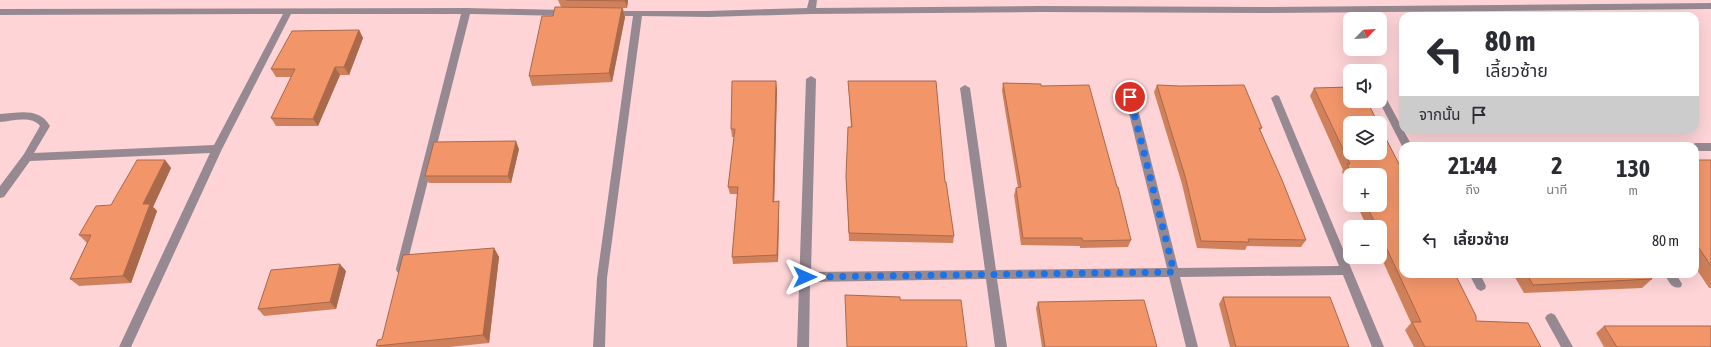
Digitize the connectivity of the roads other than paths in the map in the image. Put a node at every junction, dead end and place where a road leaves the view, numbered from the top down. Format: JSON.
{"nodes":[{"id":1,"x":813,"y":0,"type":"edge"},
{"id":2,"x":1711,"y":6,"type":"edge"},
{"id":3,"x":466,"y":11,"type":"junction"},
{"id":4,"x":811,"y":11,"type":"junction"},
{"id":5,"x":0,"y":12,"type":"edge"},
{"id":6,"x":288,"y":12,"type":"junction"},
{"id":7,"x":576,"y":13,"type":"edge"},
{"id":8,"x":599,"y":13,"type":"edge"},
{"id":9,"x":638,"y":14,"type":"junction"},
{"id":10,"x":811,"y":79,"type":"dead end"},
{"id":11,"x":965,"y":88,"type":"dead end"},
{"id":12,"x":1130,"y":97,"type":"dead end"},
{"id":13,"x":1276,"y":98,"type":"dead end"},
{"id":14,"x":1387,"y":107,"type":"edge"},
{"id":15,"x":0,"y":118,"type":"edge"},
{"id":16,"x":1399,"y":129,"type":"edge"},
{"id":17,"x":1699,"y":147,"type":"edge"},
{"id":18,"x":1711,"y":147,"type":"edge"},
{"id":19,"x":217,"y":149,"type":"junction"},
{"id":20,"x":26,"y":157,"type":"junction"},
{"id":21,"x":0,"y":194,"type":"edge"},
{"id":22,"x":1345,"y":270,"type":"junction"},
{"id":23,"x":1174,"y":272,"type":"junction"},
{"id":24,"x":992,"y":274,"type":"junction"},
{"id":25,"x":805,"y":277,"type":"junction"},
{"id":26,"x":398,"y":278,"type":"edge"},
{"id":27,"x":1476,"y":278,"type":"edge"},
{"id":28,"x":1673,"y":278,"type":"edge"},
{"id":29,"x":1677,"y":284,"type":"dead end"},
{"id":30,"x":1481,"y":286,"type":"dead end"},
{"id":31,"x":1551,"y":318,"type":"dead end"},
{"id":32,"x":125,"y":347,"type":"edge"},
{"id":33,"x":599,"y":347,"type":"edge"},
{"id":34,"x":803,"y":347,"type":"edge"},
{"id":35,"x":1001,"y":347,"type":"edge"},
{"id":36,"x":1192,"y":347,"type":"edge"},
{"id":37,"x":1378,"y":347,"type":"edge"},
{"id":38,"x":1567,"y":347,"type":"edge"}],
"edges":[{"from":1,"to":4,"type":"street"},
{"from":2,"to":4,"type":"street"},
{"from":3,"to":6,"type":"street"},
{"from":3,"to":7,"type":"street"},
{"from":3,"to":26,"type":"street"},
{"from":4,"to":9,"type":"street"},
{"from":5,"to":6,"type":"street"},
{"from":6,"to":19,"type":"street"},
{"from":8,"to":9,"type":"street"},
{"from":9,"to":33,"type":"street"},
{"from":10,"to":25,"type":"street"},
{"from":11,"to":24,"type":"street"},
{"from":12,"to":23,"type":"street"},
{"from":13,"to":22,"type":"street"},
{"from":14,"to":16,"type":"street"},
{"from":15,"to":20,"type":"street"},
{"from":17,"to":18,"type":"street"},
{"from":19,"to":20,"type":"street"},
{"from":19,"to":32,"type":"street"},
{"from":20,"to":21,"type":"street"},
{"from":22,"to":23,"type":"street"},
{"from":22,"to":37,"type":"street"},
{"from":23,"to":24,"type":"street"},
{"from":23,"to":36,"type":"street"},
{"from":24,"to":25,"type":"street"},
{"from":24,"to":35,"type":"street"},
{"from":25,"to":34,"type":"street"},
{"from":27,"to":30,"type":"street"},
{"from":28,"to":29,"type":"street"},
{"from":31,"to":38,"type":"street"}]}
